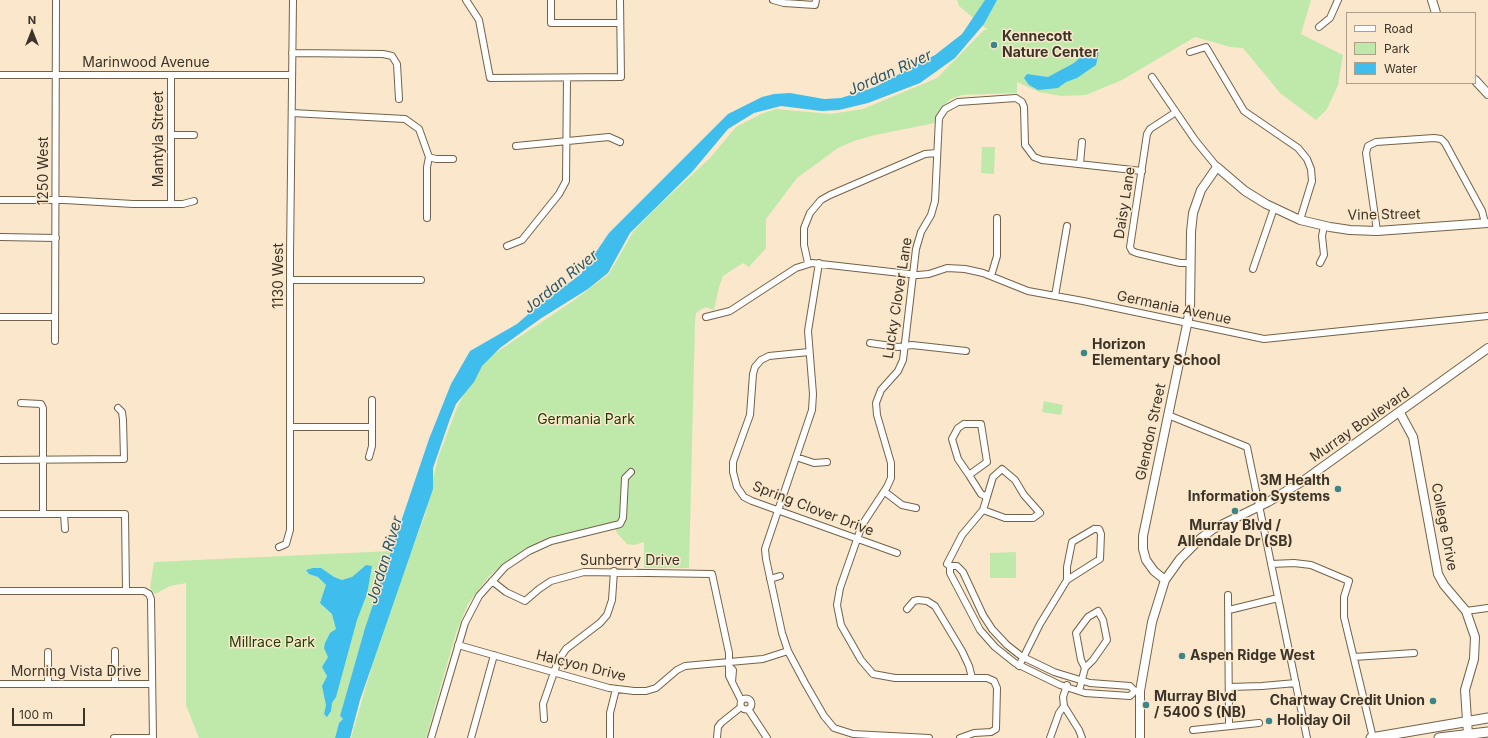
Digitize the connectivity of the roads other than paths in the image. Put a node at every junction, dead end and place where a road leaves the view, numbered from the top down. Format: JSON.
{"nodes":[{"id":1,"x":56,"y":0,"type":"edge"},
{"id":2,"x":293,"y":0,"type":"edge"},
{"id":3,"x":466,"y":0,"type":"edge"},
{"id":4,"x":551,"y":0,"type":"edge"},
{"id":5,"x":620,"y":0,"type":"edge"},
{"id":6,"x":773,"y":0,"type":"edge"},
{"id":7,"x":1338,"y":0,"type":"edge"},
{"id":8,"x":1432,"y":0,"type":"edge"},
{"id":9,"x":816,"y":3,"type":"edge"},
{"id":10,"x":1436,"y":12,"type":"edge"},
{"id":11,"x":620,"y":23,"type":"junction"},
{"id":12,"x":1319,"y":27,"type":"dead end"},
{"id":13,"x":1190,"y":52,"type":"dead end"},
{"id":14,"x":292,"y":53,"type":"junction"},
{"id":15,"x":0,"y":75,"type":"edge"},
{"id":16,"x":55,"y":75,"type":"junction"},
{"id":17,"x":171,"y":75,"type":"junction"},
{"id":18,"x":292,"y":75,"type":"junction"},
{"id":19,"x":1152,"y":77,"type":"dead end"},
{"id":20,"x":567,"y":78,"type":"junction"},
{"id":21,"x":1476,"y":81,"type":"edge"},
{"id":22,"x":1488,"y":94,"type":"edge"},
{"id":23,"x":399,"y":99,"type":"dead end"},
{"id":24,"x":1176,"y":112,"type":"junction"},
{"id":25,"x":292,"y":113,"type":"junction"},
{"id":26,"x":171,"y":135,"type":"junction"},
{"id":27,"x":194,"y":135,"type":"dead end"},
{"id":28,"x":567,"y":141,"type":"junction"},
{"id":29,"x":620,"y":142,"type":"dead end"},
{"id":30,"x":1082,"y":142,"type":"dead end"},
{"id":31,"x":516,"y":146,"type":"dead end"},
{"id":32,"x":937,"y":153,"type":"junction"},
{"id":33,"x":429,"y":157,"type":"junction"},
{"id":34,"x":453,"y":159,"type":"dead end"},
{"id":35,"x":1080,"y":164,"type":"junction"},
{"id":36,"x":1217,"y":167,"type":"junction"},
{"id":37,"x":1142,"y":170,"type":"junction"},
{"id":38,"x":0,"y":200,"type":"edge"},
{"id":39,"x":56,"y":200,"type":"junction"},
{"id":40,"x":194,"y":201,"type":"dead end"},
{"id":41,"x":171,"y":204,"type":"junction"},
{"id":42,"x":1274,"y":208,"type":"junction"},
{"id":43,"x":427,"y":218,"type":"dead end"},
{"id":44,"x":997,"y":218,"type":"dead end"},
{"id":45,"x":1300,"y":220,"type":"junction"},
{"id":46,"x":1487,"y":223,"type":"edge"},
{"id":47,"x":1067,"y":226,"type":"dead end"},
{"id":48,"x":1324,"y":226,"type":"junction"},
{"id":49,"x":1377,"y":231,"type":"junction"},
{"id":50,"x":0,"y":237,"type":"edge"},
{"id":51,"x":56,"y":238,"type":"junction"},
{"id":52,"x":507,"y":246,"type":"dead end"},
{"id":53,"x":862,"y":260,"type":"dead end"},
{"id":54,"x":808,"y":263,"type":"junction"},
{"id":55,"x":819,"y":263,"type":"junction"},
{"id":56,"x":1191,"y":263,"type":"junction"},
{"id":57,"x":1320,"y":263,"type":"dead end"},
{"id":58,"x":861,"y":268,"type":"junction"},
{"id":59,"x":1253,"y":269,"type":"dead end"},
{"id":60,"x":913,"y":274,"type":"junction"},
{"id":61,"x":992,"y":276,"type":"junction"},
{"id":62,"x":290,"y":280,"type":"junction"},
{"id":63,"x":421,"y":280,"type":"dead end"},
{"id":64,"x":1055,"y":296,"type":"junction"},
{"id":65,"x":1488,"y":316,"type":"edge"},
{"id":66,"x":0,"y":317,"type":"edge"},
{"id":67,"x":55,"y":317,"type":"junction"},
{"id":68,"x":706,"y":317,"type":"dead end"},
{"id":69,"x":1188,"y":323,"type":"junction"},
{"id":70,"x":55,"y":341,"type":"dead end"},
{"id":71,"x":870,"y":343,"type":"dead end"},
{"id":72,"x":904,"y":346,"type":"junction"},
{"id":73,"x":1488,"y":348,"type":"edge"},
{"id":74,"x":966,"y":351,"type":"dead end"},
{"id":75,"x":809,"y":352,"type":"junction"},
{"id":76,"x":372,"y":400,"type":"dead end"},
{"id":77,"x":21,"y":403,"type":"dead end"},
{"id":78,"x":118,"y":408,"type":"dead end"},
{"id":79,"x":1400,"y":413,"type":"junction"},
{"id":80,"x":1168,"y":415,"type":"junction"},
{"id":81,"x":291,"y":426,"type":"junction"},
{"id":82,"x":372,"y":426,"type":"junction"},
{"id":83,"x":369,"y":457,"type":"dead end"},
{"id":84,"x":796,"y":457,"type":"junction"},
{"id":85,"x":0,"y":460,"type":"edge"},
{"id":86,"x":43,"y":460,"type":"junction"},
{"id":87,"x":827,"y":462,"type":"dead end"},
{"id":88,"x":631,"y":472,"type":"dead end"},
{"id":89,"x":969,"y":475,"type":"junction"},
{"id":90,"x":885,"y":492,"type":"junction"},
{"id":91,"x":987,"y":497,"type":"junction"},
{"id":92,"x":1260,"y":506,"type":"junction"},
{"id":93,"x":916,"y":508,"type":"dead end"},
{"id":94,"x":983,"y":510,"type":"junction"},
{"id":95,"x":778,"y":511,"type":"junction"},
{"id":96,"x":0,"y":514,"type":"edge"},
{"id":97,"x":43,"y":514,"type":"junction"},
{"id":98,"x":64,"y":514,"type":"junction"},
{"id":99,"x":64,"y":529,"type":"dead end"},
{"id":100,"x":857,"y":539,"type":"junction"},
{"id":101,"x":279,"y":547,"type":"dead end"},
{"id":102,"x":898,"y":552,"type":"dead end"},
{"id":103,"x":1272,"y":564,"type":"junction"},
{"id":104,"x":949,"y":565,"type":"junction"},
{"id":105,"x":614,"y":571,"type":"junction"},
{"id":106,"x":780,"y":576,"type":"dead end"},
{"id":107,"x":770,"y":579,"type":"junction"},
{"id":108,"x":492,"y":580,"type":"junction"},
{"id":109,"x":1067,"y":580,"type":"junction"},
{"id":110,"x":1165,"y":580,"type":"junction"},
{"id":111,"x":126,"y":591,"type":"junction"},
{"id":112,"x":0,"y":592,"type":"edge"},
{"id":113,"x":1228,"y":595,"type":"dead end"},
{"id":114,"x":1278,"y":598,"type":"junction"},
{"id":115,"x":1488,"y":608,"type":"edge"},
{"id":116,"x":907,"y":609,"type":"dead end"},
{"id":117,"x":1229,"y":610,"type":"junction"},
{"id":118,"x":1466,"y":611,"type":"junction"},
{"id":119,"x":458,"y":645,"type":"junction"},
{"id":120,"x":115,"y":651,"type":"dead end"},
{"id":121,"x":788,"y":651,"type":"junction"},
{"id":122,"x":48,"y":652,"type":"dead end"},
{"id":123,"x":1414,"y":653,"type":"dead end"},
{"id":124,"x":494,"y":655,"type":"junction"},
{"id":125,"x":1024,"y":657,"type":"junction"},
{"id":126,"x":1354,"y":657,"type":"junction"},
{"id":127,"x":729,"y":664,"type":"junction"},
{"id":128,"x":1019,"y":666,"type":"junction"},
{"id":129,"x":1085,"y":668,"type":"junction"},
{"id":130,"x":553,"y":672,"type":"junction"},
{"id":131,"x":972,"y":678,"type":"junction"},
{"id":132,"x":1069,"y":678,"type":"junction"},
{"id":133,"x":1082,"y":682,"type":"junction"},
{"id":134,"x":1296,"y":683,"type":"junction"},
{"id":135,"x":0,"y":684,"type":"edge"},
{"id":136,"x":48,"y":684,"type":"junction"},
{"id":137,"x":115,"y":684,"type":"junction"},
{"id":138,"x":152,"y":684,"type":"junction"},
{"id":139,"x":1229,"y":686,"type":"junction"},
{"id":140,"x":1066,"y":688,"type":"junction"},
{"id":141,"x":616,"y":689,"type":"junction"},
{"id":142,"x":1079,"y":691,"type":"junction"},
{"id":143,"x":1138,"y":691,"type":"junction"},
{"id":144,"x":741,"y":704,"type":"junction"},
{"id":145,"x":1064,"y":706,"type":"junction"},
{"id":146,"x":748,"y":709,"type":"junction"},
{"id":147,"x":1488,"y":718,"type":"edge"},
{"id":148,"x":544,"y":719,"type":"dead end"},
{"id":149,"x":1467,"y":722,"type":"junction"},
{"id":150,"x":1259,"y":723,"type":"dead end"},
{"id":151,"x":1229,"y":725,"type":"junction"},
{"id":152,"x":1193,"y":730,"type":"dead end"},
{"id":153,"x":1488,"y":732,"type":"edge"},
{"id":154,"x":1469,"y":736,"type":"edge"},
{"id":155,"x":114,"y":738,"type":"edge"},
{"id":156,"x":153,"y":738,"type":"edge"},
{"id":157,"x":431,"y":738,"type":"edge"},
{"id":158,"x":471,"y":738,"type":"edge"},
{"id":159,"x":610,"y":738,"type":"edge"},
{"id":160,"x":717,"y":738,"type":"edge"},
{"id":161,"x":767,"y":738,"type":"edge"},
{"id":162,"x":929,"y":738,"type":"edge"},
{"id":163,"x":960,"y":738,"type":"edge"},
{"id":164,"x":1050,"y":738,"type":"edge"},
{"id":165,"x":1082,"y":738,"type":"edge"},
{"id":166,"x":1140,"y":738,"type":"edge"},
{"id":167,"x":1307,"y":738,"type":"edge"},
{"id":168,"x":1372,"y":738,"type":"edge"},
{"id":169,"x":1440,"y":738,"type":"edge"}],
"edges":[{"from":1,"to":16,"type":"street","name":"1250 West"},
{"from":2,"to":14,"type":"street","name":"1130 West"},
{"from":3,"to":20,"type":"street"},
{"from":4,"to":11,"type":"street"},
{"from":5,"to":11,"type":"street"},
{"from":6,"to":9,"type":"street"},
{"from":7,"to":12,"type":"street"},
{"from":8,"to":10,"type":"street"},
{"from":11,"to":20,"type":"street"},
{"from":13,"to":45,"type":"street"},
{"from":14,"to":18,"type":"street","name":"1130 West"},
{"from":14,"to":23,"type":"street"},
{"from":15,"to":16,"type":"street","name":"Marinwood Avenue"},
{"from":16,"to":17,"type":"street","name":"Marinwood Avenue"},
{"from":16,"to":39,"type":"street","name":"1250 West"},
{"from":17,"to":18,"type":"street","name":"Marinwood Avenue"},
{"from":17,"to":26,"type":"street","name":"Mantyla Street"},
{"from":18,"to":25,"type":"street","name":"1130 West"},
{"from":19,"to":24,"type":"street","name":"Vine Street"},
{"from":20,"to":28,"type":"street"},
{"from":21,"to":22,"type":"street"},
{"from":24,"to":36,"type":"street","name":"Vine Street"},
{"from":24,"to":37,"type":"street","name":"Daisy Lane"},
{"from":25,"to":33,"type":"street"},
{"from":25,"to":62,"type":"street","name":"1130 West"},
{"from":26,"to":27,"type":"street"},
{"from":26,"to":41,"type":"street","name":"Mantyla Street"},
{"from":28,"to":29,"type":"street"},
{"from":28,"to":31,"type":"street"},
{"from":28,"to":52,"type":"street"},
{"from":30,"to":35,"type":"street"},
{"from":32,"to":35,"type":"street","name":"Lucky Clover Lane"},
{"from":32,"to":54,"type":"street"},
{"from":32,"to":60,"type":"street","name":"Lucky Clover Lane"},
{"from":33,"to":34,"type":"street"},
{"from":33,"to":43,"type":"street"},
{"from":35,"to":37,"type":"street"},
{"from":36,"to":42,"type":"street","name":"Vine Street"},
{"from":36,"to":56,"type":"street","name":"Glendon Street"},
{"from":37,"to":56,"type":"street","name":"Daisy Lane"},
{"from":38,"to":39,"type":"street"},
{"from":39,"to":41,"type":"street"},
{"from":39,"to":51,"type":"street","name":"1250 West"},
{"from":40,"to":41,"type":"street"},
{"from":42,"to":45,"type":"street","name":"Vine Street"},
{"from":42,"to":59,"type":"street"},
{"from":44,"to":61,"type":"street"},
{"from":45,"to":48,"type":"street","name":"Vine Street"},
{"from":46,"to":49,"type":"street","name":"Vine Street"},
{"from":46,"to":49,"type":"street"},
{"from":47,"to":64,"type":"street"},
{"from":48,"to":49,"type":"street","name":"Vine Street"},
{"from":48,"to":57,"type":"street"},
{"from":50,"to":51,"type":"street"},
{"from":51,"to":67,"type":"street","name":"1250 West"},
{"from":53,"to":58,"type":"street"},
{"from":54,"to":55,"type":"street","name":"Germania Avenue"},
{"from":54,"to":68,"type":"street","name":"Germania Avenue"},
{"from":55,"to":58,"type":"street","name":"Germania Avenue"},
{"from":55,"to":75,"type":"street"},
{"from":56,"to":69,"type":"street","name":"Glendon Street"},
{"from":58,"to":60,"type":"street","name":"Germania Avenue"},
{"from":60,"to":61,"type":"street","name":"Germania Avenue"},
{"from":60,"to":72,"type":"street","name":"Lucky Clover Lane"},
{"from":61,"to":64,"type":"street","name":"Germania Avenue"},
{"from":62,"to":63,"type":"street"},
{"from":62,"to":81,"type":"street","name":"1130 West"},
{"from":64,"to":69,"type":"street","name":"Germania Avenue"},
{"from":65,"to":69,"type":"street","name":"Germania Avenue"},
{"from":66,"to":67,"type":"street"},
{"from":67,"to":70,"type":"street","name":"1250 West"},
{"from":69,"to":80,"type":"street","name":"Glendon Street"},
{"from":71,"to":72,"type":"street"},
{"from":72,"to":74,"type":"street"},
{"from":72,"to":90,"type":"street","name":"Lucky Clover Lane"},
{"from":73,"to":79,"type":"street","name":"Murray Boulevard"},
{"from":75,"to":84,"type":"street"},
{"from":75,"to":95,"type":"street","name":"Spring Clover Drive"},
{"from":76,"to":82,"type":"street"},
{"from":77,"to":86,"type":"street"},
{"from":78,"to":86,"type":"street"},
{"from":79,"to":92,"type":"street","name":"Murray Boulevard"},
{"from":79,"to":118,"type":"street","name":"College Drive"},
{"from":80,"to":92,"type":"street"},
{"from":80,"to":110,"type":"street","name":"Glendon Street"},
{"from":81,"to":82,"type":"street"},
{"from":81,"to":101,"type":"street","name":"1130 West"},
{"from":82,"to":83,"type":"street"},
{"from":84,"to":87,"type":"street"},
{"from":84,"to":95,"type":"street"},
{"from":85,"to":86,"type":"street"},
{"from":86,"to":97,"type":"street"},
{"from":88,"to":108,"type":"street"},
{"from":89,"to":89,"type":"street"},
{"from":89,"to":91,"type":"street"},
{"from":90,"to":93,"type":"street"},
{"from":90,"to":100,"type":"street","name":"Lucky Clover Lane"},
{"from":91,"to":94,"type":"street"},
{"from":91,"to":94,"type":"street"},
{"from":92,"to":103,"type":"street"},
{"from":92,"to":110,"type":"street","name":"Murray Boulevard"},
{"from":94,"to":104,"type":"street"},
{"from":95,"to":100,"type":"street","name":"Spring Clover Drive"},
{"from":95,"to":107,"type":"street"},
{"from":96,"to":97,"type":"street"},
{"from":97,"to":98,"type":"street"},
{"from":98,"to":99,"type":"street"},
{"from":98,"to":111,"type":"street"},
{"from":100,"to":102,"type":"street","name":"Spring Clover Drive"},
{"from":100,"to":131,"type":"street","name":"Lucky Clover Lane"},
{"from":103,"to":114,"type":"street"},
{"from":103,"to":126,"type":"street"},
{"from":104,"to":125,"type":"street"},
{"from":104,"to":128,"type":"street"},
{"from":105,"to":108,"type":"street","name":"Sunberry Drive"},
{"from":105,"to":127,"type":"street","name":"Sunberry Drive"},
{"from":105,"to":130,"type":"street"},
{"from":106,"to":107,"type":"street"},
{"from":107,"to":121,"type":"street"},
{"from":108,"to":119,"type":"street"},
{"from":109,"to":109,"type":"street"},
{"from":109,"to":125,"type":"street"},
{"from":110,"to":143,"type":"street","name":"Murray Boulevard"},
{"from":111,"to":112,"type":"street"},
{"from":111,"to":138,"type":"street"},
{"from":113,"to":117,"type":"street"},
{"from":114,"to":117,"type":"street"},
{"from":114,"to":134,"type":"street"},
{"from":115,"to":118,"type":"street"},
{"from":116,"to":131,"type":"street"},
{"from":117,"to":139,"type":"street"},
{"from":118,"to":149,"type":"street","name":"College Drive"},
{"from":119,"to":124,"type":"street","name":"Halcyon Drive"},
{"from":119,"to":157,"type":"street"},
{"from":120,"to":137,"type":"street"},
{"from":121,"to":127,"type":"street","name":"Halcyon Drive"},
{"from":121,"to":162,"type":"street"},
{"from":122,"to":136,"type":"street"},
{"from":123,"to":126,"type":"street"},
{"from":124,"to":130,"type":"street","name":"Halcyon Drive"},
{"from":124,"to":158,"type":"street"},
{"from":125,"to":128,"type":"street"},
{"from":125,"to":132,"type":"street"},
{"from":126,"to":168,"type":"street"},
{"from":127,"to":141,"type":"street","name":"Halcyon Drive"},
{"from":127,"to":144,"type":"street"},
{"from":128,"to":140,"type":"street"},
{"from":129,"to":129,"type":"street"},
{"from":129,"to":133,"type":"street"},
{"from":130,"to":141,"type":"street","name":"Halcyon Drive"},
{"from":130,"to":148,"type":"street"},
{"from":131,"to":163,"type":"street","name":"Lucky Clover Lane"},
{"from":132,"to":133,"type":"street"},
{"from":132,"to":140,"type":"street"},
{"from":133,"to":142,"type":"street"},
{"from":133,"to":143,"type":"street"},
{"from":134,"to":139,"type":"street"},
{"from":134,"to":167,"type":"street"},
{"from":135,"to":136,"type":"street","name":"Morning Vista Drive"},
{"from":136,"to":137,"type":"street","name":"Morning Vista Drive"},
{"from":137,"to":138,"type":"street","name":"Morning Vista Drive"},
{"from":138,"to":156,"type":"street"},
{"from":139,"to":151,"type":"street"},
{"from":140,"to":142,"type":"street"},
{"from":140,"to":145,"type":"street"},
{"from":141,"to":159,"type":"street"},
{"from":142,"to":143,"type":"street"},
{"from":143,"to":166,"type":"street","name":"Murray Boulevard"},
{"from":144,"to":146,"type":"street"},
{"from":144,"to":146,"type":"street"},
{"from":144,"to":160,"type":"street"},
{"from":145,"to":164,"type":"street"},
{"from":145,"to":165,"type":"street"},
{"from":146,"to":161,"type":"street"},
{"from":147,"to":149,"type":"main road"},
{"from":149,"to":154,"type":"street","name":"College Drive"},
{"from":149,"to":168,"type":"main road"},
{"from":150,"to":151,"type":"street"},
{"from":151,"to":152,"type":"street"},
{"from":153,"to":154,"type":"main road"},
{"from":154,"to":169,"type":"main road"},
{"from":155,"to":156,"type":"street"}]}
